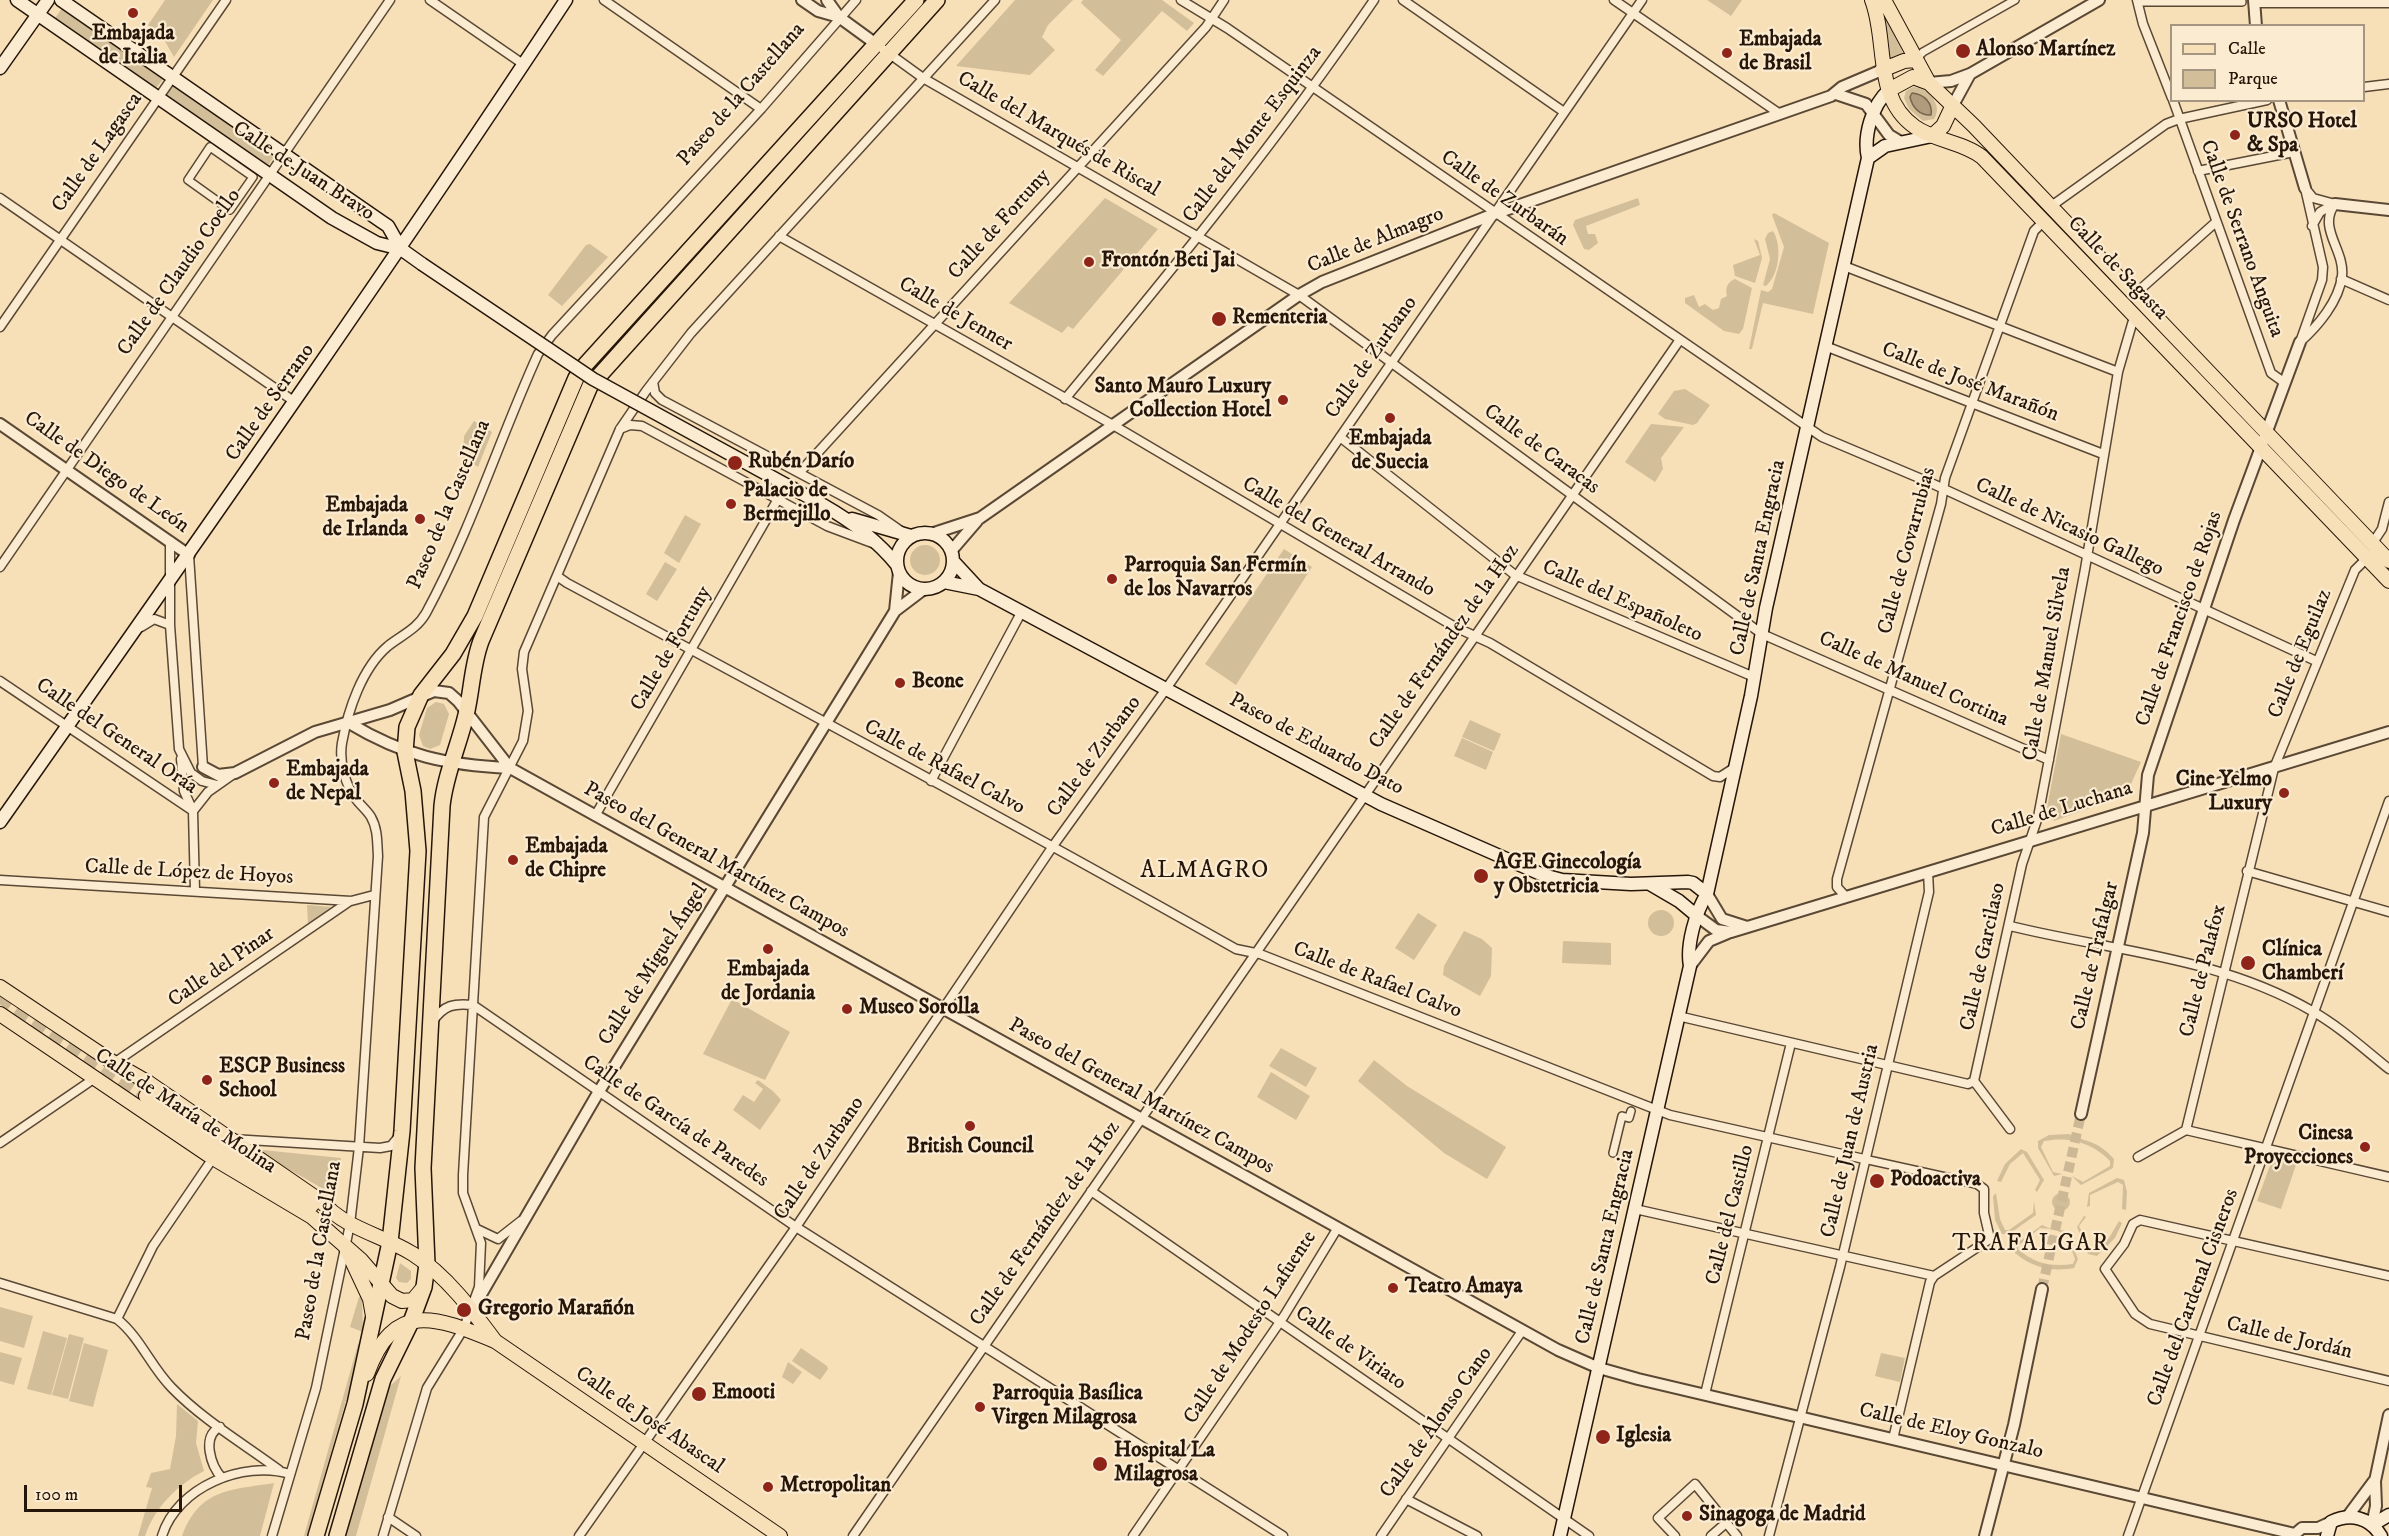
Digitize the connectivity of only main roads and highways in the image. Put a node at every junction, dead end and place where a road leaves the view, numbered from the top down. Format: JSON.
{"nodes":[{"id":1,"x":17,"y":0,"type":"edge"},
{"id":2,"x":48,"y":0,"type":"edge"},
{"id":3,"x":61,"y":0,"type":"edge"},
{"id":4,"x":566,"y":0,"type":"edge"},
{"id":5,"x":916,"y":0,"type":"edge"},
{"id":6,"x":937,"y":0,"type":"edge"},
{"id":7,"x":1872,"y":0,"type":"edge"},
{"id":8,"x":1884,"y":0,"type":"edge"},
{"id":9,"x":37,"y":14,"type":"junction"},
{"id":10,"x":882,"y":49,"type":"junction"},
{"id":11,"x":1915,"y":60,"type":"junction"},
{"id":12,"x":0,"y":68,"type":"edge"},
{"id":13,"x":1882,"y":70,"type":"junction"},
{"id":14,"x":1929,"y":83,"type":"junction"},
{"id":15,"x":1889,"y":90,"type":"junction"},
{"id":16,"x":1952,"y":106,"type":"junction"},
{"id":17,"x":1932,"y":136,"type":"junction"},
{"id":18,"x":1868,"y":158,"type":"junction"},
{"id":19,"x":401,"y":249,"type":"junction"},
{"id":20,"x":842,"y":516,"type":"junction"},
{"id":21,"x":907,"y":535,"type":"junction"},
{"id":22,"x":953,"y":556,"type":"junction"},
{"id":23,"x":2389,"y":561,"type":"edge"},
{"id":24,"x":898,"y":569,"type":"junction"},
{"id":25,"x":2389,"y":581,"type":"edge"},
{"id":26,"x":944,"y":582,"type":"junction"},
{"id":27,"x":980,"y":589,"type":"junction"},
{"id":28,"x":0,"y":822,"type":"edge"},
{"id":29,"x":1650,"y":884,"type":"junction"},
{"id":30,"x":1707,"y":894,"type":"junction"},
{"id":31,"x":1697,"y":916,"type":"junction"},
{"id":32,"x":0,"y":987,"type":"edge"},
{"id":33,"x":0,"y":1014,"type":"edge"},
{"id":34,"x":146,"y":1096,"type":"tunnel mouth"},
{"id":35,"x":331,"y":1212,"type":"junction"},
{"id":36,"x":393,"y":1213,"type":"junction"},
{"id":37,"x":368,"y":1234,"type":"junction"},
{"id":38,"x":390,"y":1242,"type":"junction"},
{"id":39,"x":345,"y":1246,"type":"junction"},
{"id":40,"x":427,"y":1264,"type":"junction"},
{"id":41,"x":382,"y":1284,"type":"junction"},
{"id":42,"x":424,"y":1287,"type":"junction"},
{"id":43,"x":411,"y":1322,"type":"junction"},
{"id":44,"x":373,"y":1329,"type":"junction"},
{"id":45,"x":495,"y":1341,"type":"junction"},
{"id":46,"x":356,"y":1404,"type":"junction"},
{"id":47,"x":2389,"y":1515,"type":"edge"},
{"id":48,"x":2372,"y":1525,"type":"junction"},
{"id":49,"x":316,"y":1536,"type":"edge"},
{"id":50,"x":337,"y":1536,"type":"edge"},
{"id":51,"x":780,"y":1536,"type":"edge"},
{"id":52,"x":1560,"y":1536,"type":"edge"},
{"id":53,"x":2328,"y":1536,"type":"edge"},
{"id":54,"x":2381,"y":1536,"type":"edge"}],
"edges":[{"from":1,"to":9,"type":"main road","name":"Calle de Juan Bravo"},
{"from":2,"to":9,"type":"main road"},
{"from":3,"to":19,"type":"main road","name":"Calle de Juan Bravo"},
{"from":4,"to":19,"type":"main road","name":"Calle de Serrano"},
{"from":5,"to":10,"type":"highway"},
{"from":6,"to":10,"type":"highway"},
{"from":7,"to":13,"type":"main road","name":"Calle de Sagasta"},
{"from":8,"to":11,"type":"main road","name":"Calle de Sagasta"},
{"from":9,"to":12,"type":"main road"},
{"from":9,"to":19,"type":"main road","name":"Calle de Juan Bravo"},
{"from":10,"to":36,"type":"highway"},
{"from":10,"to":40,"type":"highway"},
{"from":11,"to":13,"type":"main road"},
{"from":11,"to":14,"type":"main road","name":"Calle de Sagasta"},
{"from":13,"to":15,"type":"main road","name":"Calle de Sagasta"},
{"from":14,"to":15,"type":"main road"},
{"from":14,"to":16,"type":"main road","name":"Calle de Sagasta"},
{"from":15,"to":17,"type":"main road","name":"Calle de Sagasta"},
{"from":15,"to":18,"type":"main road","name":"Calle de Santa Engracia"},
{"from":16,"to":17,"type":"main road"},
{"from":16,"to":23,"type":"main road","name":"Calle de Sagasta"},
{"from":17,"to":18,"type":"main road"},
{"from":17,"to":25,"type":"main road","name":"Calle de Sagasta"},
{"from":18,"to":30,"type":"main road","name":"Calle de Santa Engracia"},
{"from":19,"to":20,"type":"main road","bridge":true},
{"from":19,"to":28,"type":"main road","name":"Calle de Serrano"},
{"from":20,"to":21,"type":"main road"},
{"from":20,"to":24,"type":"main road"},
{"from":21,"to":22,"type":"main road"},
{"from":21,"to":24,"type":"main road"},
{"from":22,"to":26,"type":"main road"},
{"from":22,"to":27,"type":"main road","name":"Paseo de Eduardo Dato"},
{"from":24,"to":26,"type":"main road"},
{"from":26,"to":27,"type":"main road","name":"Paseo de Eduardo Dato"},
{"from":27,"to":29,"type":"main road","name":"Paseo de Eduardo Dato"},
{"from":29,"to":30,"type":"main road","name":"Paseo de Eduardo Dato"},
{"from":29,"to":31,"type":"main road"},
{"from":30,"to":31,"type":"main road","name":"Calle de Santa Engracia"},
{"from":31,"to":52,"type":"main road","name":"Calle de Santa Engracia"},
{"from":32,"to":35,"type":"main road","name":"Calle de María de Molina"},
{"from":33,"to":39,"type":"main road","name":"Calle de María de Molina"},
{"from":34,"to":35,"type":"main road","name":"Calle de María de Molina"},
{"from":35,"to":37,"type":"main road","name":"Calle de María de Molina"},
{"from":36,"to":37,"type":"main road"},
{"from":36,"to":38,"type":"highway"},
{"from":37,"to":38,"type":"main road","name":"Calle de María de Molina"},
{"from":38,"to":40,"type":"main road","name":"Calle de María de Molina"},
{"from":38,"to":41,"type":"highway"},
{"from":39,"to":41,"type":"main road","name":"Calle de María de Molina"},
{"from":39,"to":44,"type":"main road"},
{"from":40,"to":42,"type":"highway"},
{"from":40,"to":45,"type":"main road","name":"Calle de María de Molina"},
{"from":41,"to":42,"type":"main road","name":"Calle de María de Molina"},
{"from":41,"to":44,"type":"highway"},
{"from":42,"to":43,"type":"highway"},
{"from":43,"to":45,"type":"main road"},
{"from":43,"to":46,"type":"main road"},
{"from":43,"to":50,"type":"highway"},
{"from":44,"to":46,"type":"highway"},
{"from":45,"to":51,"type":"main road","name":"Calle de José Abascal"},
{"from":46,"to":49,"type":"highway"},
{"from":47,"to":48,"type":"main road"},
{"from":48,"to":53,"type":"main road"},
{"from":48,"to":54,"type":"main road"}]}
